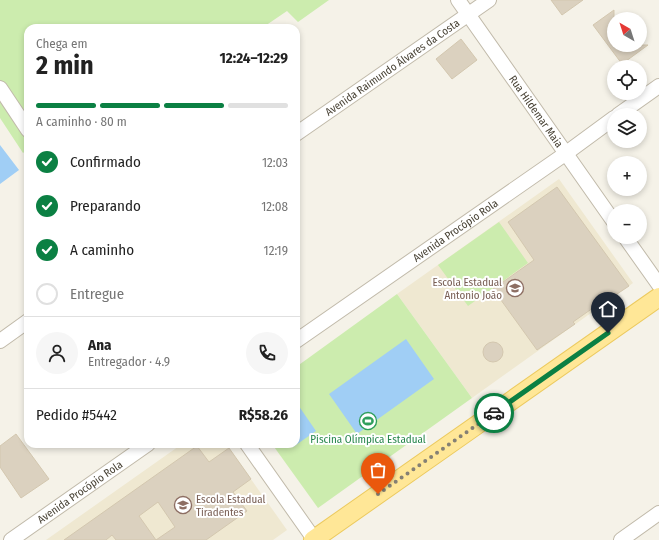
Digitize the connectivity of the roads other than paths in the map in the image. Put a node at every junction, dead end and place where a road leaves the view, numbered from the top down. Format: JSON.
{"nodes":[{"id":1,"x":458,"y":0,"type":"edge"},
{"id":2,"x":489,"y":0,"type":"edge"},
{"id":3,"x":468,"y":15,"type":"junction"},
{"id":4,"x":659,"y":86,"type":"edge"},
{"id":5,"x":0,"y":88,"type":"edge"},
{"id":6,"x":628,"y":108,"type":"edge"},
{"id":7,"x":607,"y":123,"type":"edge"},
{"id":8,"x":24,"y":124,"type":"edge"},
{"id":9,"x":300,"y":131,"type":"edge"},
{"id":10,"x":565,"y":154,"type":"junction"},
{"id":11,"x":607,"y":212,"type":"edge"},
{"id":12,"x":629,"y":244,"type":"edge"},
{"id":13,"x":659,"y":285,"type":"edge"},
{"id":14,"x":659,"y":297,"type":"edge"},
{"id":15,"x":24,"y":324,"type":"edge"},
{"id":16,"x":300,"y":338,"type":"edge"},
{"id":17,"x":0,"y":341,"type":"edge"},
{"id":18,"x":142,"y":448,"type":"edge"},
{"id":19,"x":250,"y":448,"type":"edge"},
{"id":20,"x":659,"y":513,"type":"edge"},
{"id":21,"x":11,"y":540,"type":"edge"},
{"id":22,"x":314,"y":540,"type":"edge"},
{"id":23,"x":621,"y":540,"type":"edge"}],
"edges":[{"from":1,"to":3,"type":"street","name":"Rua Hildemar Maia"},
{"from":2,"to":3,"type":"street","name":"Avenida Raimundo Álvares da Costa"},
{"from":3,"to":9,"type":"street","name":"Avenida Raimundo Álvares da Costa"},
{"from":3,"to":10,"type":"street","name":"Rua Hildemar Maia"},
{"from":4,"to":6,"type":"street"},
{"from":5,"to":8,"type":"street"},
{"from":7,"to":10,"type":"street","name":"Avenida Procópio Rola"},
{"from":10,"to":11,"type":"street","name":"Rua Hildemar Maia"},
{"from":10,"to":16,"type":"street","name":"Avenida Procópio Rola"},
{"from":12,"to":13,"type":"street"},
{"from":14,"to":22,"type":"main road"},
{"from":15,"to":17,"type":"street"},
{"from":18,"to":21,"type":"street","name":"Avenida Procópio Rola"},
{"from":19,"to":22,"type":"street"},
{"from":20,"to":23,"type":"street"}]}
